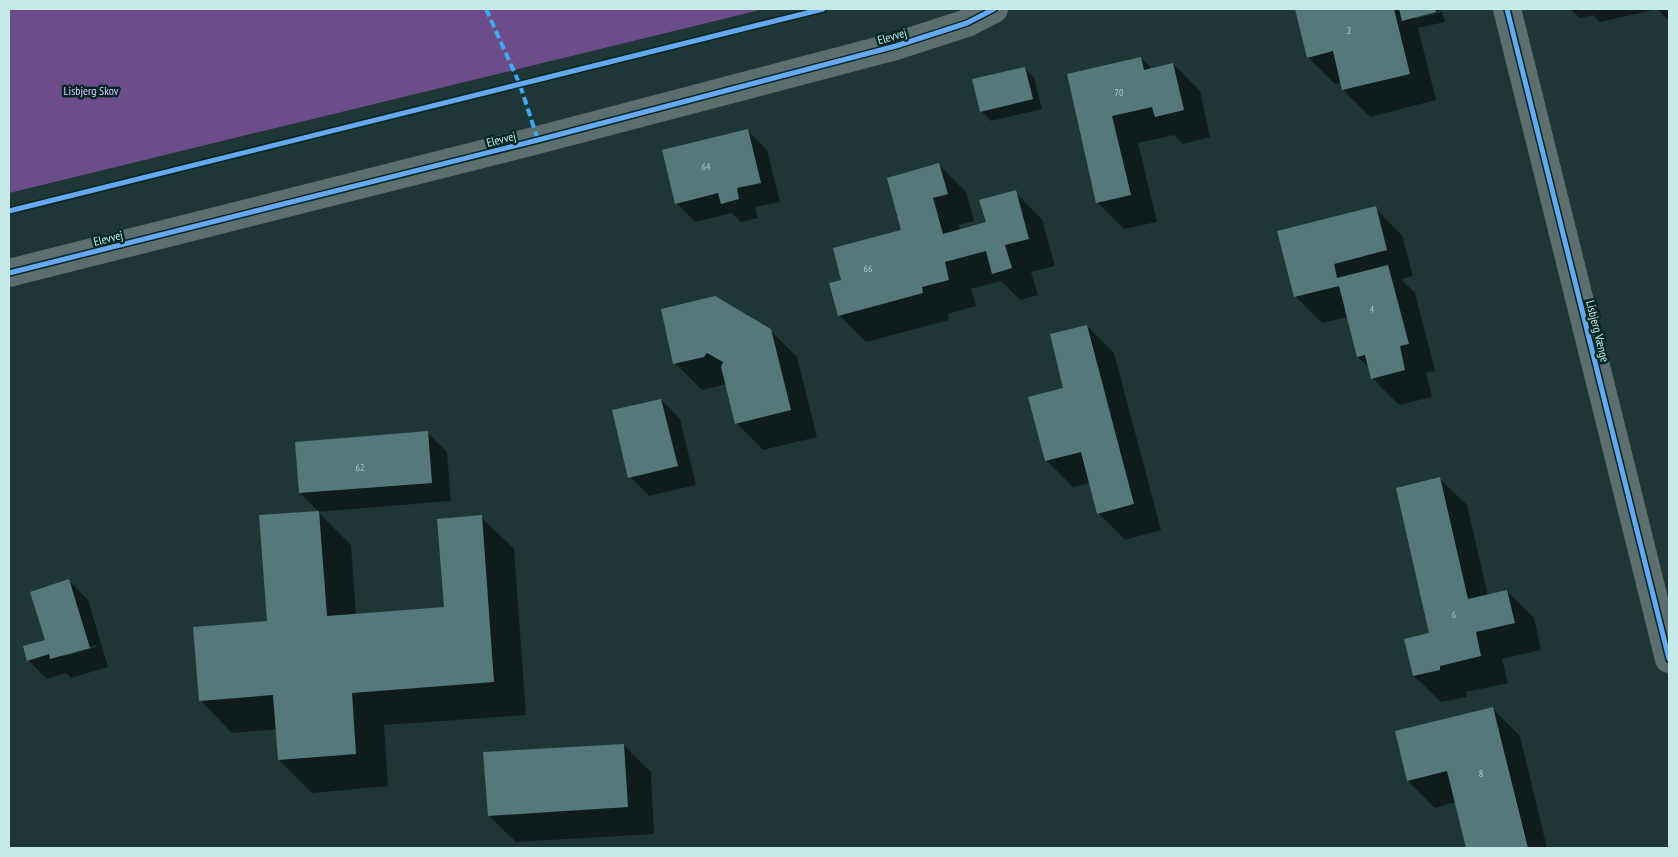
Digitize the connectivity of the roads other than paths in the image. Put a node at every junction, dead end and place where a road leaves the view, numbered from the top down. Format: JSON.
{"nodes":[{"id":1,"x":994,"y":9,"type":"edge"},
{"id":2,"x":1508,"y":9,"type":"edge"},
{"id":3,"x":9,"y":273,"type":"edge"},
{"id":4,"x":1669,"y":658,"type":"edge"}],
"edges":[{"from":1,"to":3,"type":"street","name":"Elevvej"},
{"from":2,"to":4,"type":"street","name":"Lisbjerg Vænge"}]}
